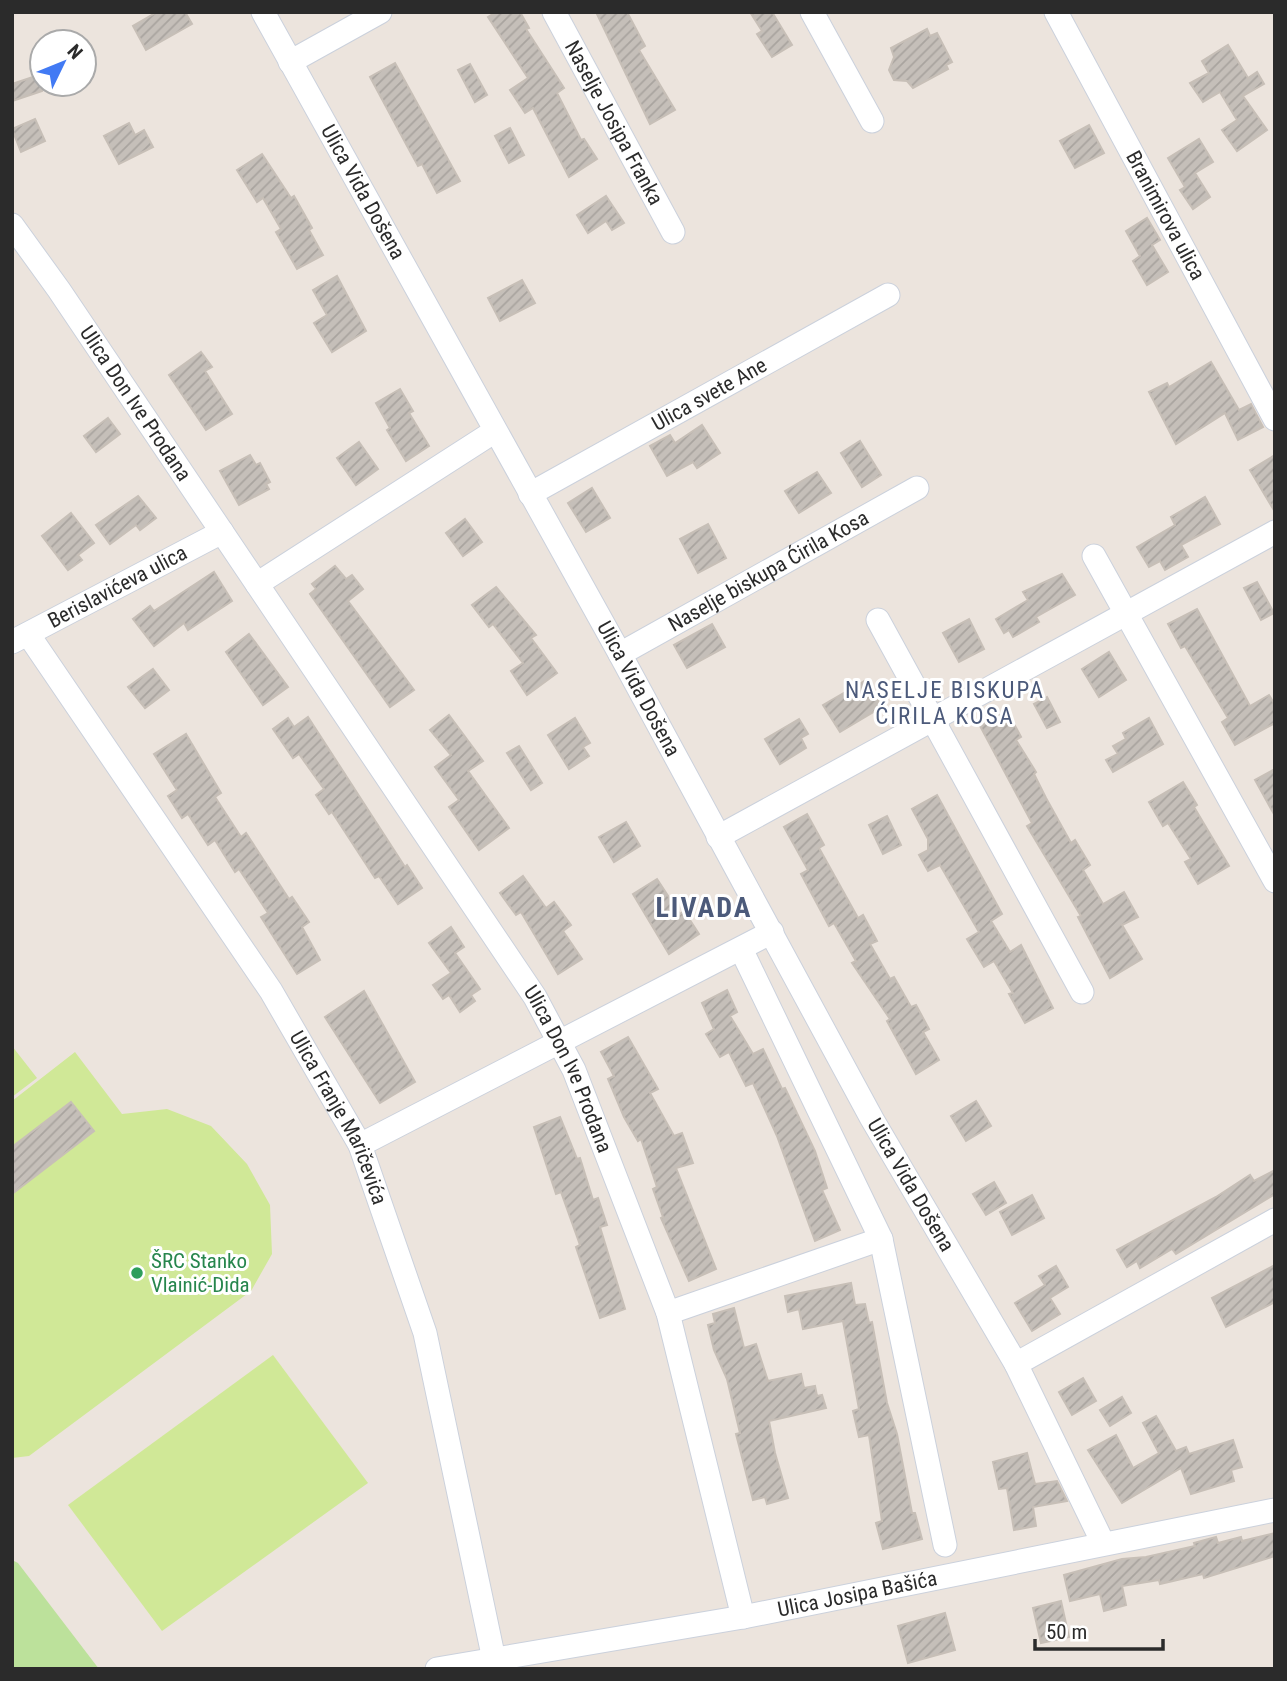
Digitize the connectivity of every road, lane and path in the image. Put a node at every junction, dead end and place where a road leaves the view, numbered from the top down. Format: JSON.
{"nodes":[{"id":1,"x":263,"y":12,"type":"edge"},
{"id":2,"x":380,"y":12,"type":"edge"},
{"id":3,"x":554,"y":12,"type":"edge"},
{"id":4,"x":812,"y":12,"type":"edge"},
{"id":5,"x":1056,"y":12,"type":"edge"},
{"id":6,"x":290,"y":62,"type":"junction"},
{"id":7,"x":872,"y":121,"type":"dead end"},
{"id":8,"x":12,"y":225,"type":"edge"},
{"id":9,"x":673,"y":232,"type":"dead end"},
{"id":10,"x":888,"y":295,"type":"dead end"},
{"id":11,"x":1275,"y":419,"type":"edge"},
{"id":12,"x":495,"y":431,"type":"junction"},
{"id":13,"x":917,"y":488,"type":"dead end"},
{"id":14,"x":530,"y":494,"type":"junction"},
{"id":15,"x":222,"y":532,"type":"junction"},
{"id":16,"x":1275,"y":532,"type":"edge"},
{"id":17,"x":1094,"y":556,"type":"dead end"},
{"id":18,"x":257,"y":584,"type":"junction"},
{"id":19,"x":1127,"y":613,"type":"junction"},
{"id":20,"x":878,"y":620,"type":"dead end"},
{"id":21,"x":20,"y":638,"type":"edge"},
{"id":22,"x":620,"y":654,"type":"junction"},
{"id":23,"x":932,"y":720,"type":"junction"},
{"id":24,"x":718,"y":837,"type":"junction"},
{"id":25,"x":1275,"y":881,"type":"edge"},
{"id":26,"x":772,"y":932,"type":"junction"},
{"id":27,"x":741,"y":949,"type":"junction"},
{"id":28,"x":1082,"y":992,"type":"dead end"},
{"id":29,"x":562,"y":1043,"type":"junction"},
{"id":30,"x":360,"y":1145,"type":"junction"},
{"id":31,"x":1275,"y":1220,"type":"edge"},
{"id":32,"x":881,"y":1238,"type":"junction"},
{"id":33,"x":668,"y":1313,"type":"junction"},
{"id":34,"x":1016,"y":1364,"type":"junction"},
{"id":35,"x":1275,"y":1510,"type":"edge"},
{"id":36,"x":1103,"y":1543,"type":"junction"},
{"id":37,"x":946,"y":1545,"type":"dead end"},
{"id":38,"x":743,"y":1617,"type":"junction"},
{"id":39,"x":495,"y":1663,"type":"edge"},
{"id":40,"x":437,"y":1669,"type":"edge"}],
"edges":[{"from":1,"to":6,"type":"street","name":"Ulica Vida Došena"},
{"from":2,"to":6,"type":"street"},
{"from":3,"to":9,"type":"street","name":"Naselje Josipa Franka"},
{"from":4,"to":7,"type":"street"},
{"from":5,"to":11,"type":"street","name":"Branimirova ulica"},
{"from":6,"to":12,"type":"street","name":"Ulica Vida Došena"},
{"from":8,"to":15,"type":"street","name":"Ulica Don Ive Prodana"},
{"from":10,"to":14,"type":"street","name":"Ulica svete Ane"},
{"from":12,"to":14,"type":"street","name":"Ulica Vida Došena"},
{"from":12,"to":18,"type":"street"},
{"from":13,"to":22,"type":"street","name":"Naselje biskupa Ćirila Kosa"},
{"from":14,"to":22,"type":"street","name":"Ulica Vida Došena"},
{"from":15,"to":18,"type":"street","name":"Ulica Don Ive Prodana"},
{"from":15,"to":21,"type":"street","name":"Berislavićeva ulica"},
{"from":16,"to":19,"type":"street"},
{"from":17,"to":19,"type":"street"},
{"from":18,"to":29,"type":"street","name":"Ulica Don Ive Prodana"},
{"from":19,"to":23,"type":"street"},
{"from":19,"to":25,"type":"street"},
{"from":20,"to":23,"type":"street"},
{"from":21,"to":30,"type":"street","name":"Ulica Franje Maričevića"},
{"from":22,"to":24,"type":"street","name":"Ulica Vida Došena"},
{"from":23,"to":24,"type":"street"},
{"from":23,"to":28,"type":"street"},
{"from":24,"to":26,"type":"street","name":"Ulica Vida Došena"},
{"from":26,"to":27,"type":"street"},
{"from":26,"to":34,"type":"street","name":"Ulica Vida Došena"},
{"from":27,"to":29,"type":"street"},
{"from":27,"to":32,"type":"street","name":"Ulica Vida Došena"},
{"from":29,"to":30,"type":"street"},
{"from":29,"to":33,"type":"street","name":"Ulica Don Ive Prodana"},
{"from":30,"to":39,"type":"street","name":"Ulica Franje Maričevića"},
{"from":31,"to":34,"type":"street"},
{"from":32,"to":33,"type":"street"},
{"from":32,"to":37,"type":"street","name":"Ulica Vida Došena"},
{"from":33,"to":38,"type":"street","name":"Ulica Don Ive Prodana"},
{"from":34,"to":36,"type":"street","name":"Ulica Vida Došena"},
{"from":35,"to":36,"type":"street","name":"Ulica Josipa Bašića"},
{"from":36,"to":38,"type":"street","name":"Ulica Josipa Bašića"},
{"from":38,"to":39,"type":"street","name":"Ulica Josipa Bašića"},
{"from":39,"to":40,"type":"street","name":"Ulica Josipa Bašića"}]}
